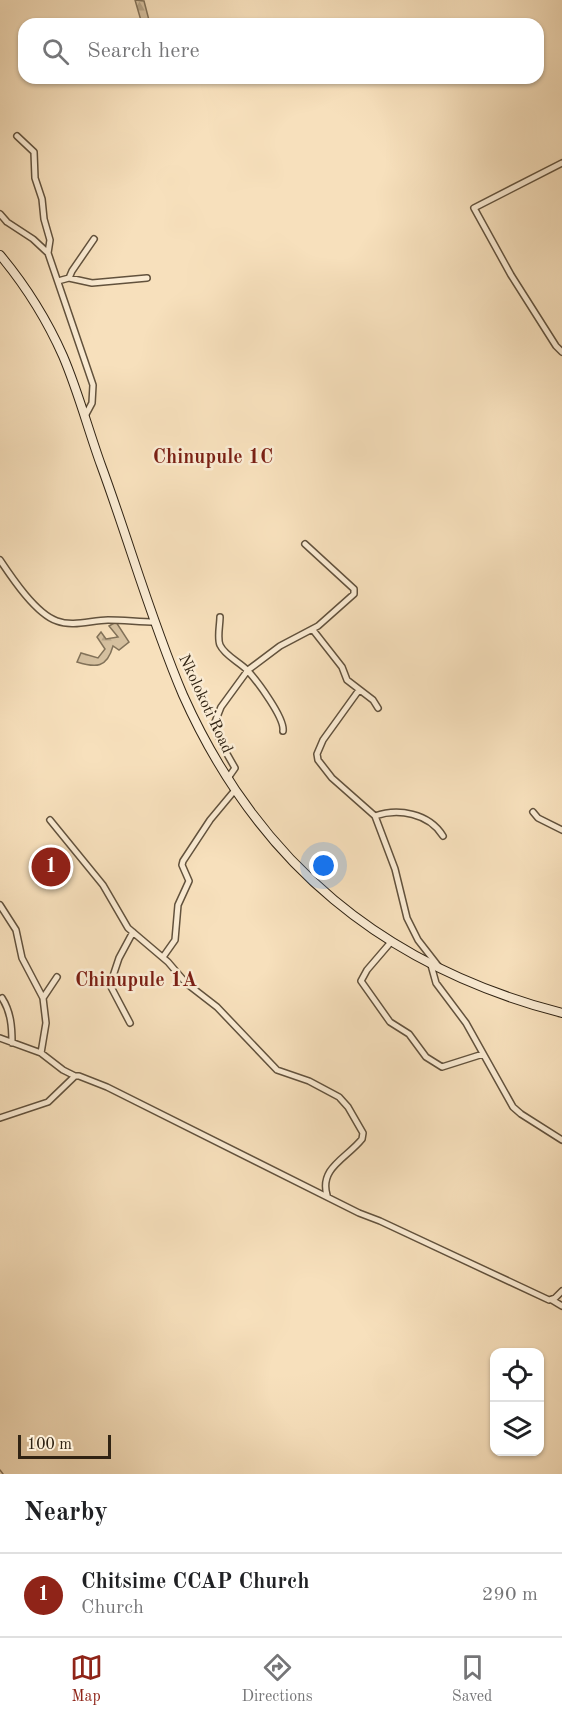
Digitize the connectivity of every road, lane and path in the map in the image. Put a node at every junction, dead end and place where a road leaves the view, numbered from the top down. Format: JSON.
{"nodes":[{"id":1,"x":17,"y":136,"type":"dead end"},
{"id":2,"x":562,"y":163,"type":"edge"},
{"id":3,"x":0,"y":214,"type":"edge"},
{"id":4,"x":94,"y":239,"type":"dead end"},
{"id":5,"x":48,"y":253,"type":"junction"},
{"id":6,"x":0,"y":255,"type":"edge"},
{"id":7,"x":69,"y":278,"type":"junction"},
{"id":8,"x":147,"y":278,"type":"dead end"},
{"id":9,"x":58,"y":281,"type":"junction"},
{"id":10,"x":562,"y":352,"type":"edge"},
{"id":11,"x":84,"y":417,"type":"junction"},
{"id":12,"x":305,"y":544,"type":"dead end"},
{"id":13,"x":0,"y":560,"type":"edge"},
{"id":14,"x":220,"y":617,"type":"dead end"},
{"id":15,"x":155,"y":622,"type":"junction"},
{"id":16,"x":313,"y":630,"type":"junction"},
{"id":17,"x":248,"y":670,"type":"junction"},
{"id":18,"x":359,"y":690,"type":"junction"},
{"id":19,"x":378,"y":708,"type":"dead end"},
{"id":20,"x":283,"y":731,"type":"dead end"},
{"id":21,"x":228,"y":778,"type":"junction"},
{"id":22,"x":235,"y":790,"type":"junction"},
{"id":23,"x":533,"y":812,"type":"dead end"},
{"id":24,"x":375,"y":816,"type":"junction"},
{"id":25,"x":50,"y":820,"type":"dead end"},
{"id":26,"x":562,"y":830,"type":"edge"},
{"id":27,"x":442,"y":836,"type":"dead end"},
{"id":28,"x":0,"y":905,"type":"edge"},
{"id":29,"x":133,"y":932,"type":"junction"},
{"id":30,"x":392,"y":942,"type":"junction"},
{"id":31,"x":163,"y":957,"type":"junction"},
{"id":32,"x":430,"y":965,"type":"junction"},
{"id":33,"x":442,"y":970,"type":"junction"},
{"id":34,"x":57,"y":977,"type":"dead end"},
{"id":35,"x":2,"y":998,"type":"dead end"},
{"id":36,"x":43,"y":998,"type":"junction"},
{"id":37,"x":562,"y":1013,"type":"edge"},
{"id":38,"x":130,"y":1023,"type":"dead end"},
{"id":39,"x":0,"y":1038,"type":"edge"},
{"id":40,"x":12,"y":1043,"type":"junction"},
{"id":41,"x":41,"y":1053,"type":"junction"},
{"id":42,"x":483,"y":1054,"type":"junction"},
{"id":43,"x":75,"y":1076,"type":"junction"},
{"id":44,"x":0,"y":1118,"type":"edge"},
{"id":45,"x":562,"y":1140,"type":"edge"},
{"id":46,"x":327,"y":1196,"type":"junction"},
{"id":47,"x":562,"y":1291,"type":"edge"},
{"id":48,"x":552,"y":1300,"type":"junction"},
{"id":49,"x":562,"y":1306,"type":"edge"}],
"edges":[{"from":1,"to":5,"type":"street"},
{"from":2,"to":10,"type":"street"},
{"from":3,"to":5,"type":"street"},
{"from":4,"to":7,"type":"street"},
{"from":5,"to":9,"type":"street"},
{"from":6,"to":11,"type":"main road","name":"Nkolokoti Road"},
{"from":7,"to":8,"type":"street"},
{"from":7,"to":9,"type":"street"},
{"from":9,"to":11,"type":"street"},
{"from":11,"to":15,"type":"main road","name":"Nkolokoti Road"},
{"from":12,"to":16,"type":"street"},
{"from":13,"to":15,"type":"street"},
{"from":14,"to":17,"type":"street"},
{"from":15,"to":21,"type":"main road","name":"Nkolokoti Road"},
{"from":16,"to":17,"type":"street"},
{"from":16,"to":18,"type":"street"},
{"from":17,"to":20,"type":"street"},
{"from":17,"to":21,"type":"street"},
{"from":18,"to":19,"type":"street"},
{"from":18,"to":24,"type":"street"},
{"from":21,"to":22,"type":"main road","name":"Nkolokoti Road"},
{"from":22,"to":30,"type":"main road","name":"Nkolokoti Road"},
{"from":22,"to":31,"type":"street"},
{"from":23,"to":26,"type":"street"},
{"from":24,"to":27,"type":"street"},
{"from":24,"to":33,"type":"street"},
{"from":25,"to":29,"type":"street"},
{"from":28,"to":36,"type":"street"},
{"from":29,"to":31,"type":"street"},
{"from":29,"to":38,"type":"street"},
{"from":30,"to":32,"type":"main road","name":"Nkolokoti Road"},
{"from":30,"to":42,"type":"street"},
{"from":31,"to":46,"type":"street"},
{"from":32,"to":33,"type":"main road","name":"Nkolokoti Road"},
{"from":32,"to":42,"type":"street"},
{"from":33,"to":37,"type":"main road","name":"Nkolokoti Road"},
{"from":34,"to":36,"type":"street"},
{"from":35,"to":40,"type":"street"},
{"from":36,"to":41,"type":"street"},
{"from":39,"to":40,"type":"street"},
{"from":40,"to":41,"type":"street"},
{"from":41,"to":43,"type":"street"},
{"from":42,"to":45,"type":"street"},
{"from":43,"to":44,"type":"street"},
{"from":43,"to":46,"type":"street"},
{"from":46,"to":48,"type":"street"},
{"from":47,"to":48,"type":"street"},
{"from":48,"to":49,"type":"street"}]}
